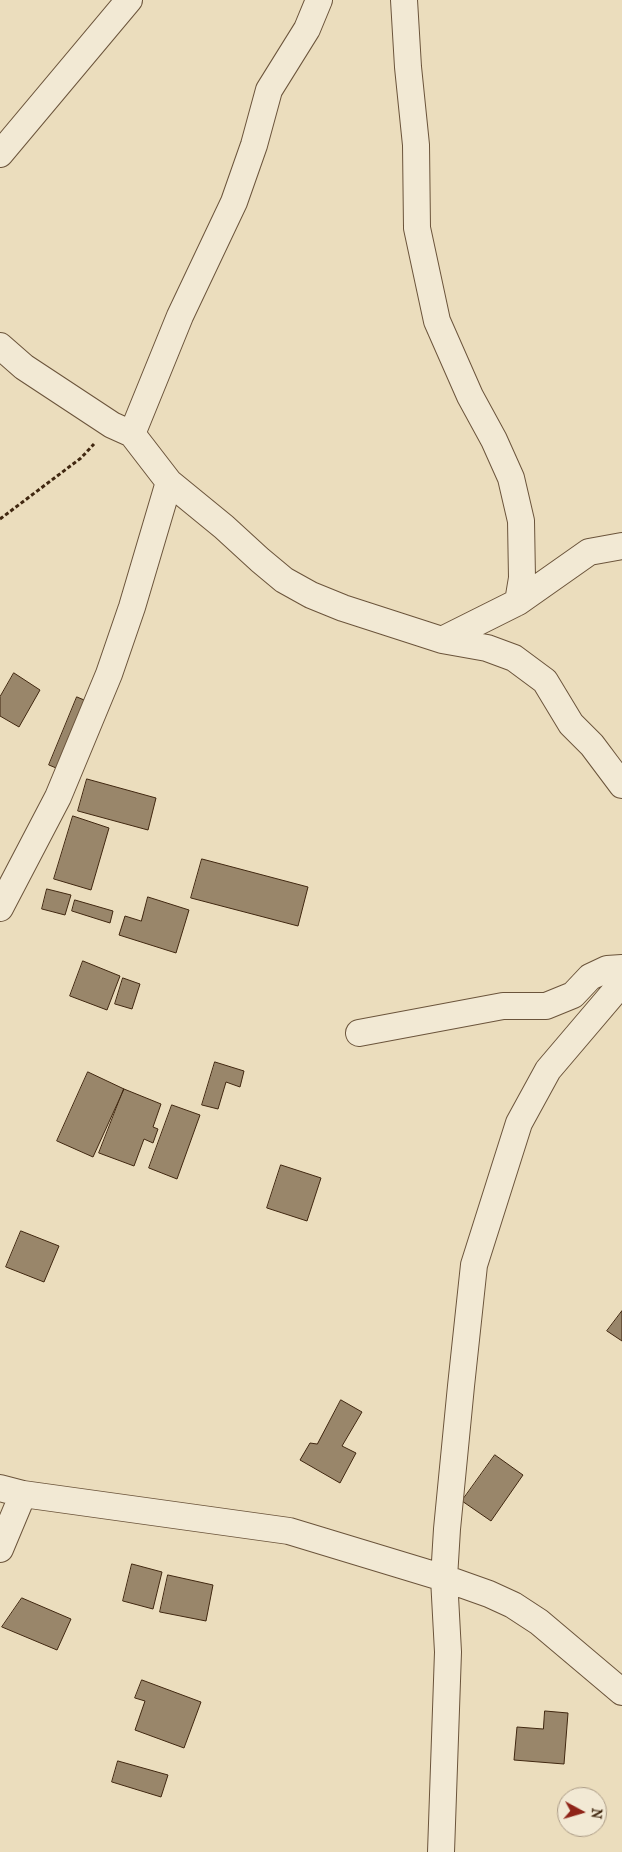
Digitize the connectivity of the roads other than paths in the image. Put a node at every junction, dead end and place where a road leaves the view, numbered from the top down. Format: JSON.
{"nodes":[{"id":1,"x":129,"y":0,"type":"edge"},
{"id":2,"x":319,"y":0,"type":"edge"},
{"id":3,"x":404,"y":0,"type":"edge"},
{"id":4,"x":0,"y":154,"type":"edge"},
{"id":5,"x":0,"y":346,"type":"edge"},
{"id":6,"x":122,"y":430,"type":"junction"},
{"id":7,"x":169,"y":482,"type":"junction"},
{"id":8,"x":622,"y":546,"type":"edge"},
{"id":9,"x":518,"y":602,"type":"junction"},
{"id":10,"x":442,"y":640,"type":"junction"},
{"id":11,"x":622,"y":785,"type":"edge"},
{"id":12,"x":0,"y":908,"type":"edge"},
{"id":13,"x":622,"y":968,"type":"edge"},
{"id":14,"x":622,"y":983,"type":"edge"},
{"id":15,"x":359,"y":1033,"type":"dead end"},
{"id":16,"x":11,"y":1491,"type":"edge"},
{"id":17,"x":0,"y":1549,"type":"edge"},
{"id":18,"x":444,"y":1578,"type":"junction"},
{"id":19,"x":622,"y":1692,"type":"edge"},
{"id":20,"x":441,"y":1852,"type":"edge"}],
"edges":[{"from":1,"to":4,"type":"street"},
{"from":2,"to":6,"type":"street"},
{"from":3,"to":9,"type":"street"},
{"from":5,"to":6,"type":"street"},
{"from":6,"to":7,"type":"street"},
{"from":7,"to":10,"type":"street"},
{"from":7,"to":12,"type":"street"},
{"from":8,"to":9,"type":"street"},
{"from":9,"to":10,"type":"street"},
{"from":10,"to":11,"type":"street"},
{"from":13,"to":15,"type":"street"},
{"from":14,"to":18,"type":"street"},
{"from":16,"to":17,"type":"street"},
{"from":16,"to":18,"type":"street"},
{"from":18,"to":19,"type":"street"},
{"from":18,"to":20,"type":"street"}]}
